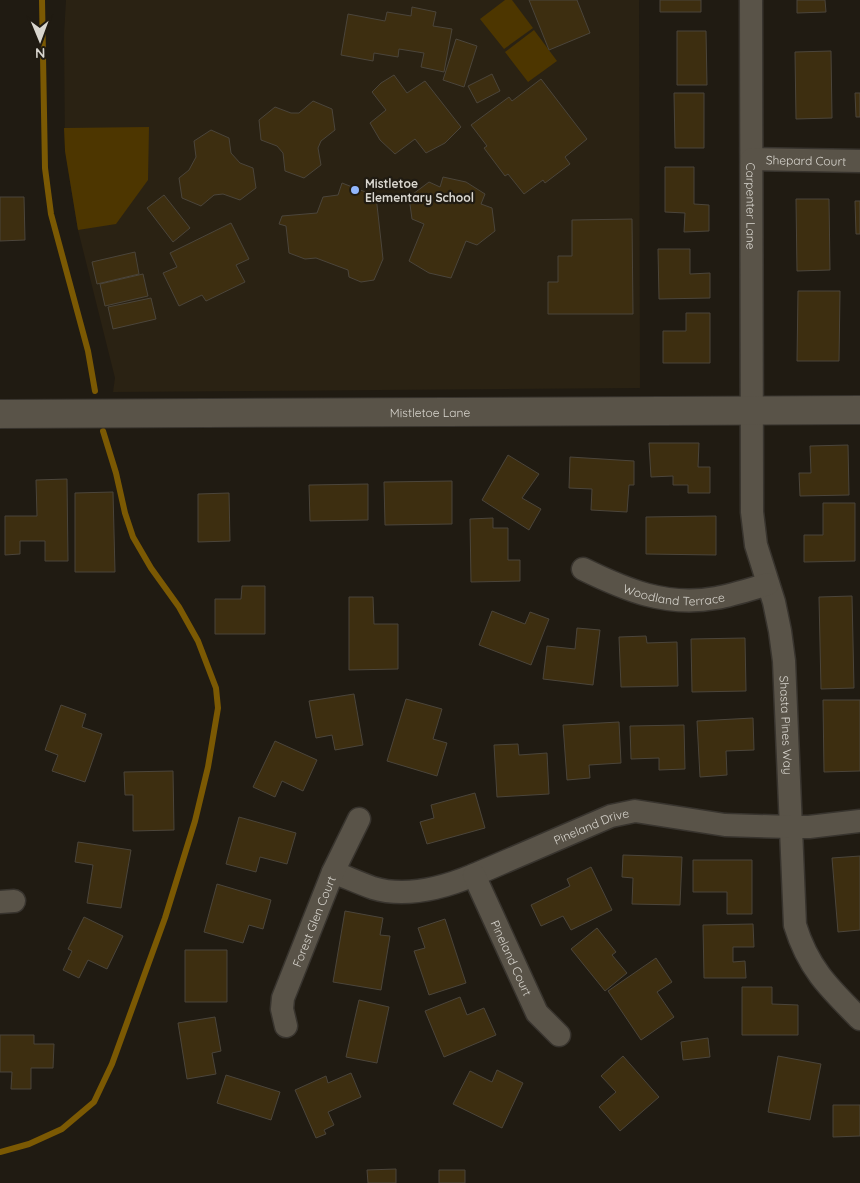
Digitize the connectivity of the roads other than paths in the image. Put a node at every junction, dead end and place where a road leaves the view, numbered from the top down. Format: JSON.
{"nodes":[{"id":1,"x":751,"y":0,"type":"edge"},
{"id":2,"x":752,"y":159,"type":"junction"},
{"id":3,"x":860,"y":160,"type":"edge"},
{"id":4,"x":860,"y":410,"type":"edge"},
{"id":5,"x":753,"y":412,"type":"junction"},
{"id":6,"x":0,"y":414,"type":"edge"},
{"id":7,"x":583,"y":569,"type":"dead end"},
{"id":8,"x":768,"y":584,"type":"junction"},
{"id":9,"x":358,"y":819,"type":"dead end"},
{"id":10,"x":860,"y":821,"type":"edge"},
{"id":11,"x":791,"y":827,"type":"junction"},
{"id":12,"x":333,"y":872,"type":"junction"},
{"id":13,"x":474,"y":875,"type":"junction"},
{"id":14,"x":860,"y":1019,"type":"edge"},
{"id":15,"x":286,"y":1026,"type":"dead end"},
{"id":16,"x":559,"y":1035,"type":"dead end"}],
"edges":[{"from":1,"to":2,"type":"street","name":"Carpenter Lane"},
{"from":2,"to":3,"type":"street","name":"Shepard Court"},
{"from":2,"to":5,"type":"street","name":"Carpenter Lane"},
{"from":4,"to":5,"type":"street","name":"Mistletoe Lane"},
{"from":5,"to":6,"type":"street","name":"Mistletoe Lane"},
{"from":5,"to":8,"type":"street","name":"Shasta Pines Way"},
{"from":7,"to":8,"type":"street","name":"Woodland Terrace"},
{"from":8,"to":11,"type":"street","name":"Shasta Pines Way"},
{"from":9,"to":12,"type":"street","name":"Forest Glen Court"},
{"from":10,"to":11,"type":"street","name":"Pineland Drive"},
{"from":11,"to":13,"type":"street","name":"Pineland Drive"},
{"from":11,"to":14,"type":"street","name":"Shasta Pines Way"},
{"from":12,"to":13,"type":"street","name":"Pineland Drive"},
{"from":12,"to":15,"type":"street","name":"Forest Glen Court"},
{"from":13,"to":16,"type":"street","name":"Pineland Court"}]}
